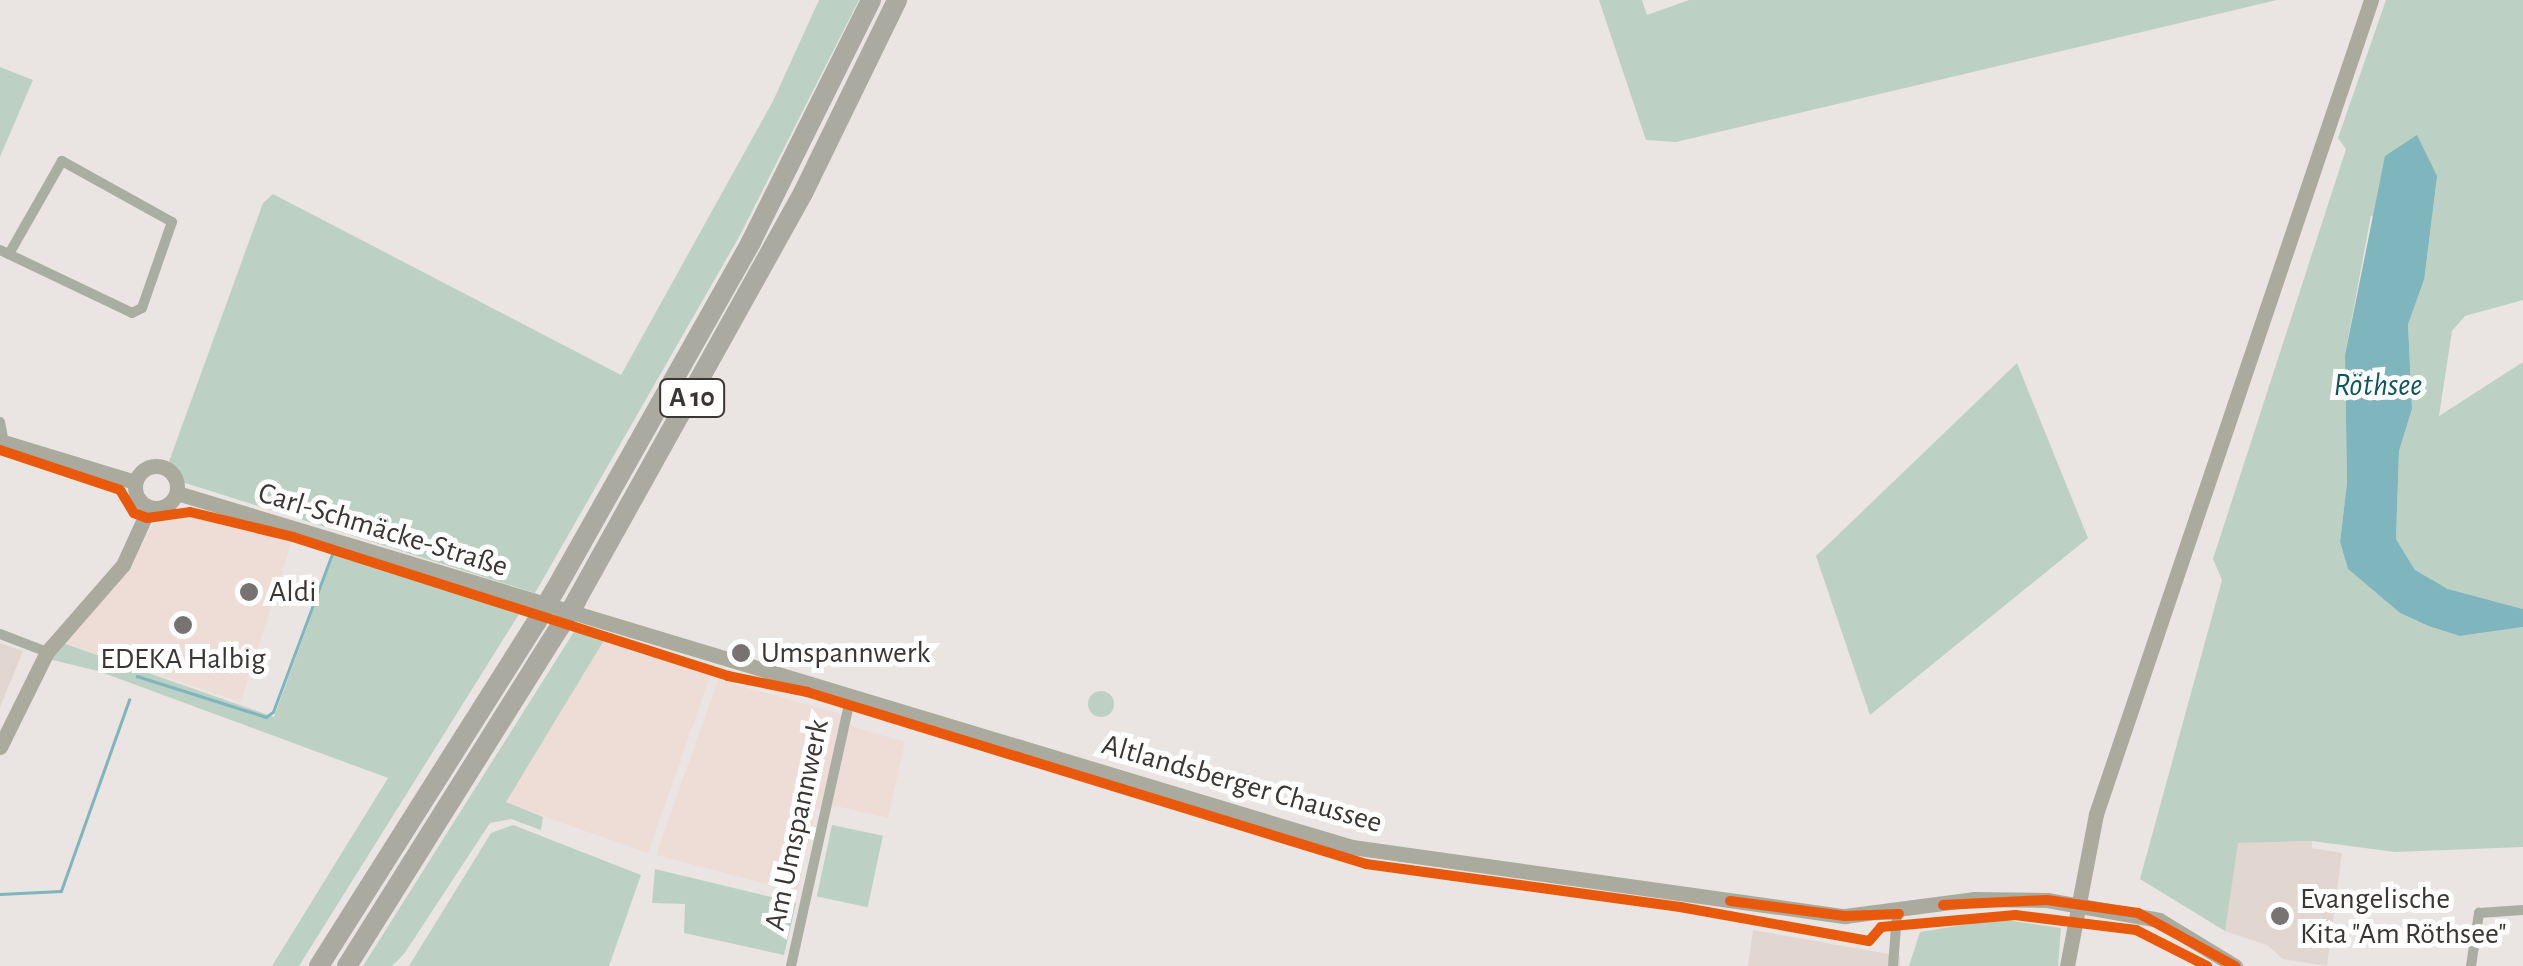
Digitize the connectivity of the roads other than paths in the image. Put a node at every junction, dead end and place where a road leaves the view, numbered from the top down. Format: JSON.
{"nodes":[{"id":1,"x":870,"y":0,"type":"edge"},
{"id":2,"x":897,"y":0,"type":"edge"},
{"id":3,"x":2371,"y":0,"type":"edge"},
{"id":4,"x":5,"y":252,"type":"edge"},
{"id":5,"x":0,"y":422,"type":"edge"},
{"id":6,"x":2,"y":442,"type":"edge"},
{"id":7,"x":135,"y":482,"type":"junction"},
{"id":8,"x":176,"y":493,"type":"junction"},
{"id":9,"x":150,"y":508,"type":"junction"},
{"id":10,"x":534,"y":611,"type":"junction"},
{"id":11,"x":0,"y":634,"type":"edge"},
{"id":12,"x":47,"y":652,"type":"junction"},
{"id":13,"x":851,"y":695,"type":"junction"},
{"id":14,"x":0,"y":747,"type":"edge"},
{"id":15,"x":2076,"y":904,"type":"junction"},
{"id":16,"x":2523,"y":910,"type":"edge"},
{"id":17,"x":1897,"y":914,"type":"junction"},
{"id":18,"x":319,"y":966,"type":"edge"},
{"id":19,"x":347,"y":966,"type":"edge"},
{"id":20,"x":791,"y":966,"type":"edge"},
{"id":21,"x":1894,"y":966,"type":"edge"},
{"id":22,"x":2067,"y":966,"type":"edge"},
{"id":23,"x":2235,"y":966,"type":"edge"},
{"id":24,"x":2471,"y":966,"type":"edge"}],
"edges":[{"from":1,"to":10,"type":"highway","number":"A 10","bridge":true},
{"from":2,"to":19,"type":"highway","number":"A 10","bridge":true},
{"from":3,"to":15,"type":"street"},
{"from":4,"to":4,"type":"street"},
{"from":5,"to":6,"type":"street"},
{"from":6,"to":7,"type":"street"},
{"from":7,"to":8,"type":"street"},
{"from":7,"to":9,"type":"street"},
{"from":8,"to":9,"type":"street"},
{"from":8,"to":10,"type":"street","name":"Carl-Schmäcke-Straße"},
{"from":9,"to":12,"type":"street"},
{"from":10,"to":13,"type":"street","name":"Altlandsberger Chaussee"},
{"from":10,"to":18,"type":"highway","number":"A 10"},
{"from":11,"to":12,"type":"street"},
{"from":12,"to":14,"type":"street"},
{"from":13,"to":17,"type":"street","name":"Altlandsberger Chaussee"},
{"from":13,"to":20,"type":"street","name":"Am Umspannwerk"},
{"from":15,"to":17,"type":"street","name":"Altlandsberger Chaussee"},
{"from":15,"to":22,"type":"street"},
{"from":15,"to":23,"type":"street","name":"Altlandsberger Chaussee"},
{"from":16,"to":24,"type":"street"},
{"from":17,"to":21,"type":"street"}]}
